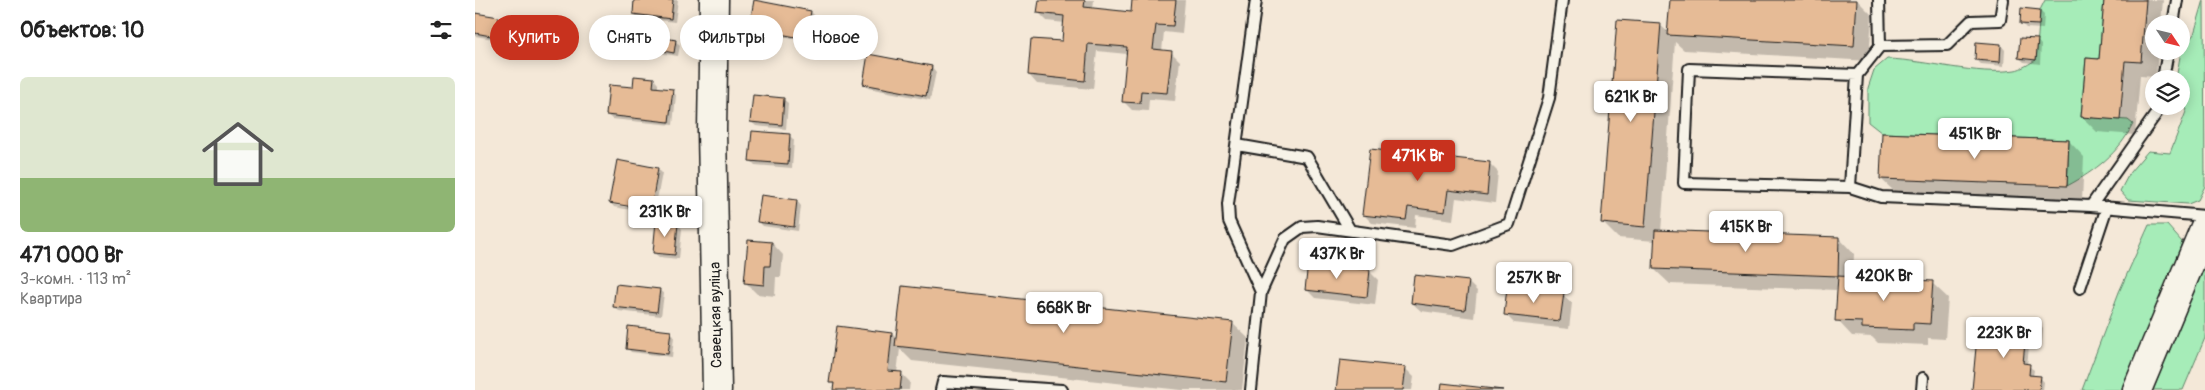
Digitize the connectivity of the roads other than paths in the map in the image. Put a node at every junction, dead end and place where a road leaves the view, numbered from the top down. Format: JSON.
{"nodes":[{"id":1,"x":714,"y":0,"type":"edge"},
{"id":2,"x":1256,"y":0,"type":"edge"},
{"id":3,"x":1562,"y":0,"type":"edge"},
{"id":4,"x":1879,"y":0,"type":"edge"},
{"id":5,"x":2003,"y":0,"type":"edge"},
{"id":6,"x":2177,"y":0,"type":"edge"},
{"id":7,"x":2174,"y":15,"type":"edge"},
{"id":8,"x":1880,"y":46,"type":"junction"},
{"id":9,"x":1857,"y":75,"type":"junction"},
{"id":10,"x":2155,"y":115,"type":"edge"},
{"id":11,"x":1237,"y":145,"type":"junction"},
{"id":12,"x":1850,"y":187,"type":"junction"},
{"id":13,"x":2091,"y":206,"type":"junction"},
{"id":14,"x":2107,"y":207,"type":"junction"},
{"id":15,"x":2205,"y":216,"type":"edge"},
{"id":16,"x":2205,"y":226,"type":"edge"},
{"id":17,"x":1350,"y":230,"type":"junction"},
{"id":18,"x":2080,"y":288,"type":"dead end"},
{"id":19,"x":1261,"y":292,"type":"junction"},
{"id":20,"x":1923,"y":378,"type":"dead end"},
{"id":21,"x":720,"y":386,"type":"edge"},
{"id":22,"x":941,"y":390,"type":"edge"},
{"id":23,"x":1062,"y":390,"type":"edge"},
{"id":24,"x":1251,"y":390,"type":"edge"},
{"id":25,"x":1922,"y":390,"type":"edge"},
{"id":26,"x":2137,"y":390,"type":"edge"}],
"edges":[{"from":1,"to":21,"type":"street","name":"Савецкая вуліца"},
{"from":2,"to":11,"type":"lane"},
{"from":3,"to":17,"type":"lane"},
{"from":4,"to":8,"type":"lane"},
{"from":5,"to":8,"type":"lane"},
{"from":6,"to":7,"type":"lane"},
{"from":8,"to":9,"type":"lane"},
{"from":9,"to":12,"type":"lane"},
{"from":9,"to":12,"type":"lane"},
{"from":10,"to":13,"type":"lane"},
{"from":11,"to":17,"type":"lane"},
{"from":11,"to":19,"type":"lane"},
{"from":12,"to":13,"type":"lane"},
{"from":13,"to":14,"type":"lane"},
{"from":14,"to":15,"type":"lane"},
{"from":14,"to":18,"type":"lane"},
{"from":16,"to":26,"type":"street"},
{"from":17,"to":19,"type":"lane"},
{"from":19,"to":24,"type":"lane"},
{"from":20,"to":25,"type":"lane"},
{"from":22,"to":23,"type":"lane"}]}
